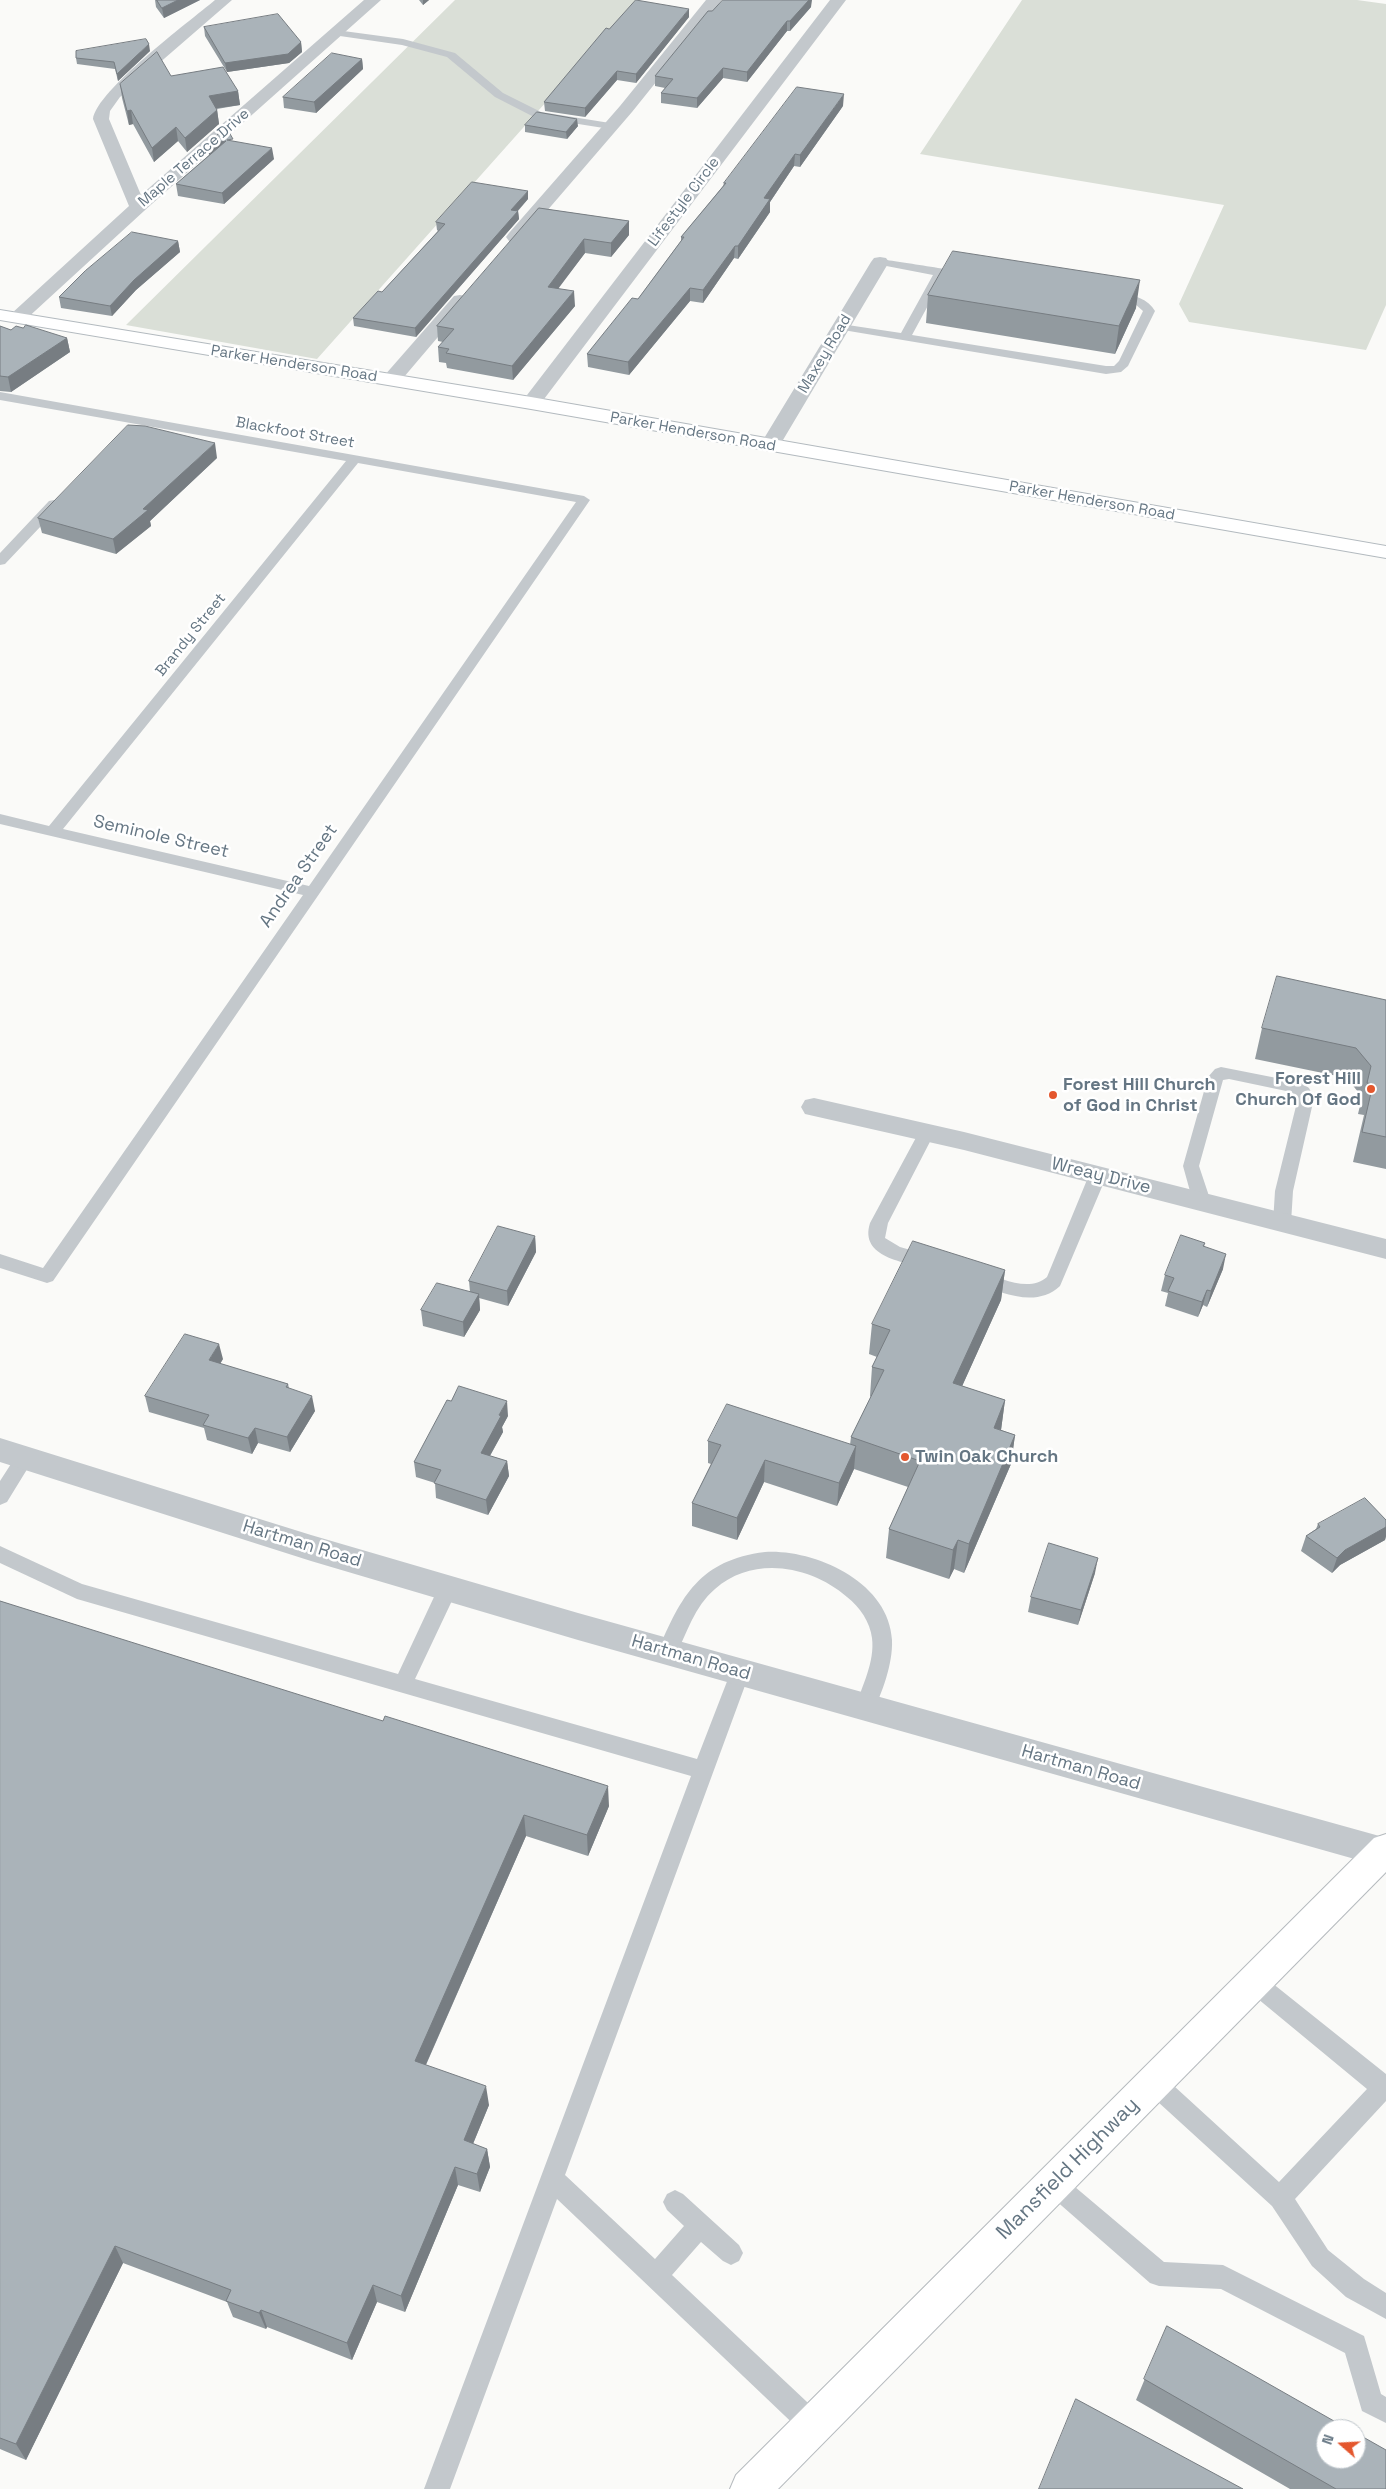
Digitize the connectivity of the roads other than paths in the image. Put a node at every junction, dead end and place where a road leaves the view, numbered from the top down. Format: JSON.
{"nodes":[{"id":1,"x":224,"y":0,"type":"edge"},
{"id":2,"x":373,"y":0,"type":"edge"},
{"id":3,"x":714,"y":0,"type":"edge"},
{"id":4,"x":838,"y":0,"type":"edge"},
{"id":5,"x":336,"y":33,"type":"junction"},
{"id":6,"x":610,"y":126,"type":"junction"},
{"id":7,"x":138,"y":207,"type":"junction"},
{"id":8,"x":501,"y":253,"type":"edge"},
{"id":9,"x":880,"y":262,"type":"joint"},
{"id":10,"x":942,"y":272,"type":"junction"},
{"id":11,"x":971,"y":275,"type":"edge"},
{"id":12,"x":468,"y":290,"type":"edge"},
{"id":13,"x":1103,"y":296,"type":"edge"},
{"id":14,"x":9,"y":317,"type":"edge"},
{"id":15,"x":841,"y":327,"type":"junction"},
{"id":16,"x":905,"y":338,"type":"junction"},
{"id":17,"x":391,"y":380,"type":"junction"},
{"id":18,"x":0,"y":396,"type":"edge"},
{"id":19,"x":531,"y":403,"type":"junction"},
{"id":20,"x":133,"y":420,"type":"junction"},
{"id":21,"x":120,"y":434,"type":"edge"},
{"id":22,"x":770,"y":445,"type":"junction"},
{"id":23,"x":354,"y":460,"type":"junction"},
{"id":24,"x":60,"y":498,"type":"edge"},
{"id":25,"x":584,"y":500,"type":"joint"},
{"id":26,"x":1386,"y":552,"type":"edge"},
{"id":27,"x":0,"y":561,"type":"edge"},
{"id":28,"x":0,"y":819,"type":"edge"},
{"id":29,"x":53,"y":831,"type":"junction"},
{"id":30,"x":313,"y":892,"type":"junction"},
{"id":31,"x":814,"y":1107,"type":"dead end"},
{"id":32,"x":927,"y":1132,"type":"junction"},
{"id":33,"x":1098,"y":1175,"type":"junction"},
{"id":34,"x":1202,"y":1202,"type":"junction"},
{"id":35,"x":1282,"y":1223,"type":"junction"},
{"id":36,"x":1386,"y":1250,"type":"edge"},
{"id":37,"x":0,"y":1261,"type":"edge"},
{"id":38,"x":950,"y":1268,"type":"edge"},
{"id":39,"x":968,"y":1274,"type":"edge"},
{"id":40,"x":12,"y":1454,"type":"edge"},
{"id":41,"x":0,"y":1498,"type":"edge"},
{"id":42,"x":0,"y":1554,"type":"edge"},
{"id":43,"x":448,"y":1588,"type":"junction"},
{"id":44,"x":668,"y":1651,"type":"junction"},
{"id":45,"x":740,"y":1672,"type":"junction"},
{"id":46,"x":404,"y":1684,"type":"junction"},
{"id":47,"x":864,"y":1708,"type":"junction"},
{"id":48,"x":703,"y":1770,"type":"junction"},
{"id":49,"x":1385,"y":1851,"type":"edge"},
{"id":50,"x":1254,"y":1982,"type":"junction"},
{"id":51,"x":1154,"y":2083,"type":"junction"},
{"id":52,"x":1384,"y":2087,"type":"edge"},
{"id":53,"x":553,"y":2179,"type":"junction"},
{"id":54,"x":1054,"y":2184,"type":"junction"},
{"id":55,"x":1280,"y":2198,"type":"junction"},
{"id":56,"x":675,"y":2202,"type":"dead end"},
{"id":57,"x":701,"y":2225,"type":"junction"},
{"id":58,"x":731,"y":2253,"type":"dead end"},
{"id":59,"x":655,"y":2276,"type":"junction"},
{"id":60,"x":1386,"y":2307,"type":"edge"},
{"id":61,"x":1386,"y":2412,"type":"edge"},
{"id":62,"x":814,"y":2426,"type":"junction"},
{"id":63,"x":758,"y":2486,"type":"edge"},
{"id":64,"x":437,"y":2489,"type":"edge"}],
"edges":[{"from":1,"to":7,"type":"street"},
{"from":2,"to":5,"type":"street","name":"Maple Terrace Drive"},
{"from":3,"to":6,"type":"street"},
{"from":4,"to":19,"type":"street","name":"Lifestyle Circle"},
{"from":5,"to":6,"type":"lane"},
{"from":5,"to":7,"type":"street","name":"Maple Terrace Drive"},
{"from":6,"to":8,"type":"street"},
{"from":7,"to":14,"type":"street","name":"Maple Terrace Drive"},
{"from":9,"to":10,"type":"lane"},
{"from":9,"to":15,"type":"street","name":"Maxey Road"},
{"from":10,"to":11,"type":"lane"},
{"from":10,"to":16,"type":"lane"},
{"from":12,"to":17,"type":"street"},
{"from":13,"to":16,"type":"lane"},
{"from":14,"to":17,"type":"street","name":"Parker Henderson Road"},
{"from":15,"to":16,"type":"lane"},
{"from":15,"to":22,"type":"street","name":"Maxey Road"},
{"from":17,"to":19,"type":"street","name":"Parker Henderson Road"},
{"from":18,"to":20,"type":"lane","name":"Blackfoot Street"},
{"from":19,"to":22,"type":"street","name":"Parker Henderson Road"},
{"from":20,"to":21,"type":"lane"},
{"from":20,"to":23,"type":"lane","name":"Blackfoot Street"},
{"from":22,"to":26,"type":"street","name":"Parker Henderson Road"},
{"from":23,"to":25,"type":"lane","name":"Blackfoot Street"},
{"from":23,"to":29,"type":"lane","name":"Brandy Street"},
{"from":24,"to":27,"type":"lane"},
{"from":25,"to":30,"type":"lane","name":"Andrea Street"},
{"from":28,"to":29,"type":"lane","name":"Seminole Street"},
{"from":29,"to":30,"type":"lane","name":"Seminole Street"},
{"from":30,"to":37,"type":"lane","name":"Andrea Street"},
{"from":31,"to":32,"type":"street","name":"Wreay Drive"},
{"from":32,"to":33,"type":"street","name":"Wreay Drive"},
{"from":32,"to":38,"type":"lane"},
{"from":33,"to":34,"type":"street","name":"Wreay Drive"},
{"from":33,"to":39,"type":"lane"},
{"from":34,"to":35,"type":"street","name":"Wreay Drive"},
{"from":34,"to":35,"type":"lane"},
{"from":35,"to":36,"type":"street","name":"Wreay Drive"},
{"from":40,"to":41,"type":"lane"},
{"from":40,"to":43,"type":"street","name":"Hartman Road"},
{"from":42,"to":46,"type":"lane"},
{"from":43,"to":44,"type":"street","name":"Hartman Road"},
{"from":43,"to":46,"type":"lane"},
{"from":44,"to":45,"type":"street","name":"Hartman Road"},
{"from":44,"to":47,"type":"lane"},
{"from":45,"to":47,"type":"street","name":"Hartman Road"},
{"from":45,"to":48,"type":"lane"},
{"from":46,"to":48,"type":"lane"},
{"from":47,"to":49,"type":"street","name":"Hartman Road"},
{"from":48,"to":53,"type":"lane"},
{"from":49,"to":50,"type":"street","name":"Mansfield Highway"},
{"from":50,"to":51,"type":"street","name":"Mansfield Highway"},
{"from":50,"to":52,"type":"lane"},
{"from":51,"to":54,"type":"street","name":"Mansfield Highway"},
{"from":51,"to":55,"type":"lane"},
{"from":52,"to":55,"type":"lane"},
{"from":53,"to":59,"type":"lane"},
{"from":53,"to":64,"type":"lane"},
{"from":54,"to":61,"type":"lane"},
{"from":54,"to":62,"type":"street","name":"Mansfield Highway"},
{"from":55,"to":60,"type":"lane"},
{"from":56,"to":57,"type":"lane"},
{"from":57,"to":58,"type":"lane"},
{"from":57,"to":59,"type":"lane"},
{"from":59,"to":62,"type":"lane"},
{"from":62,"to":63,"type":"street","name":"Mansfield Highway"}]}
